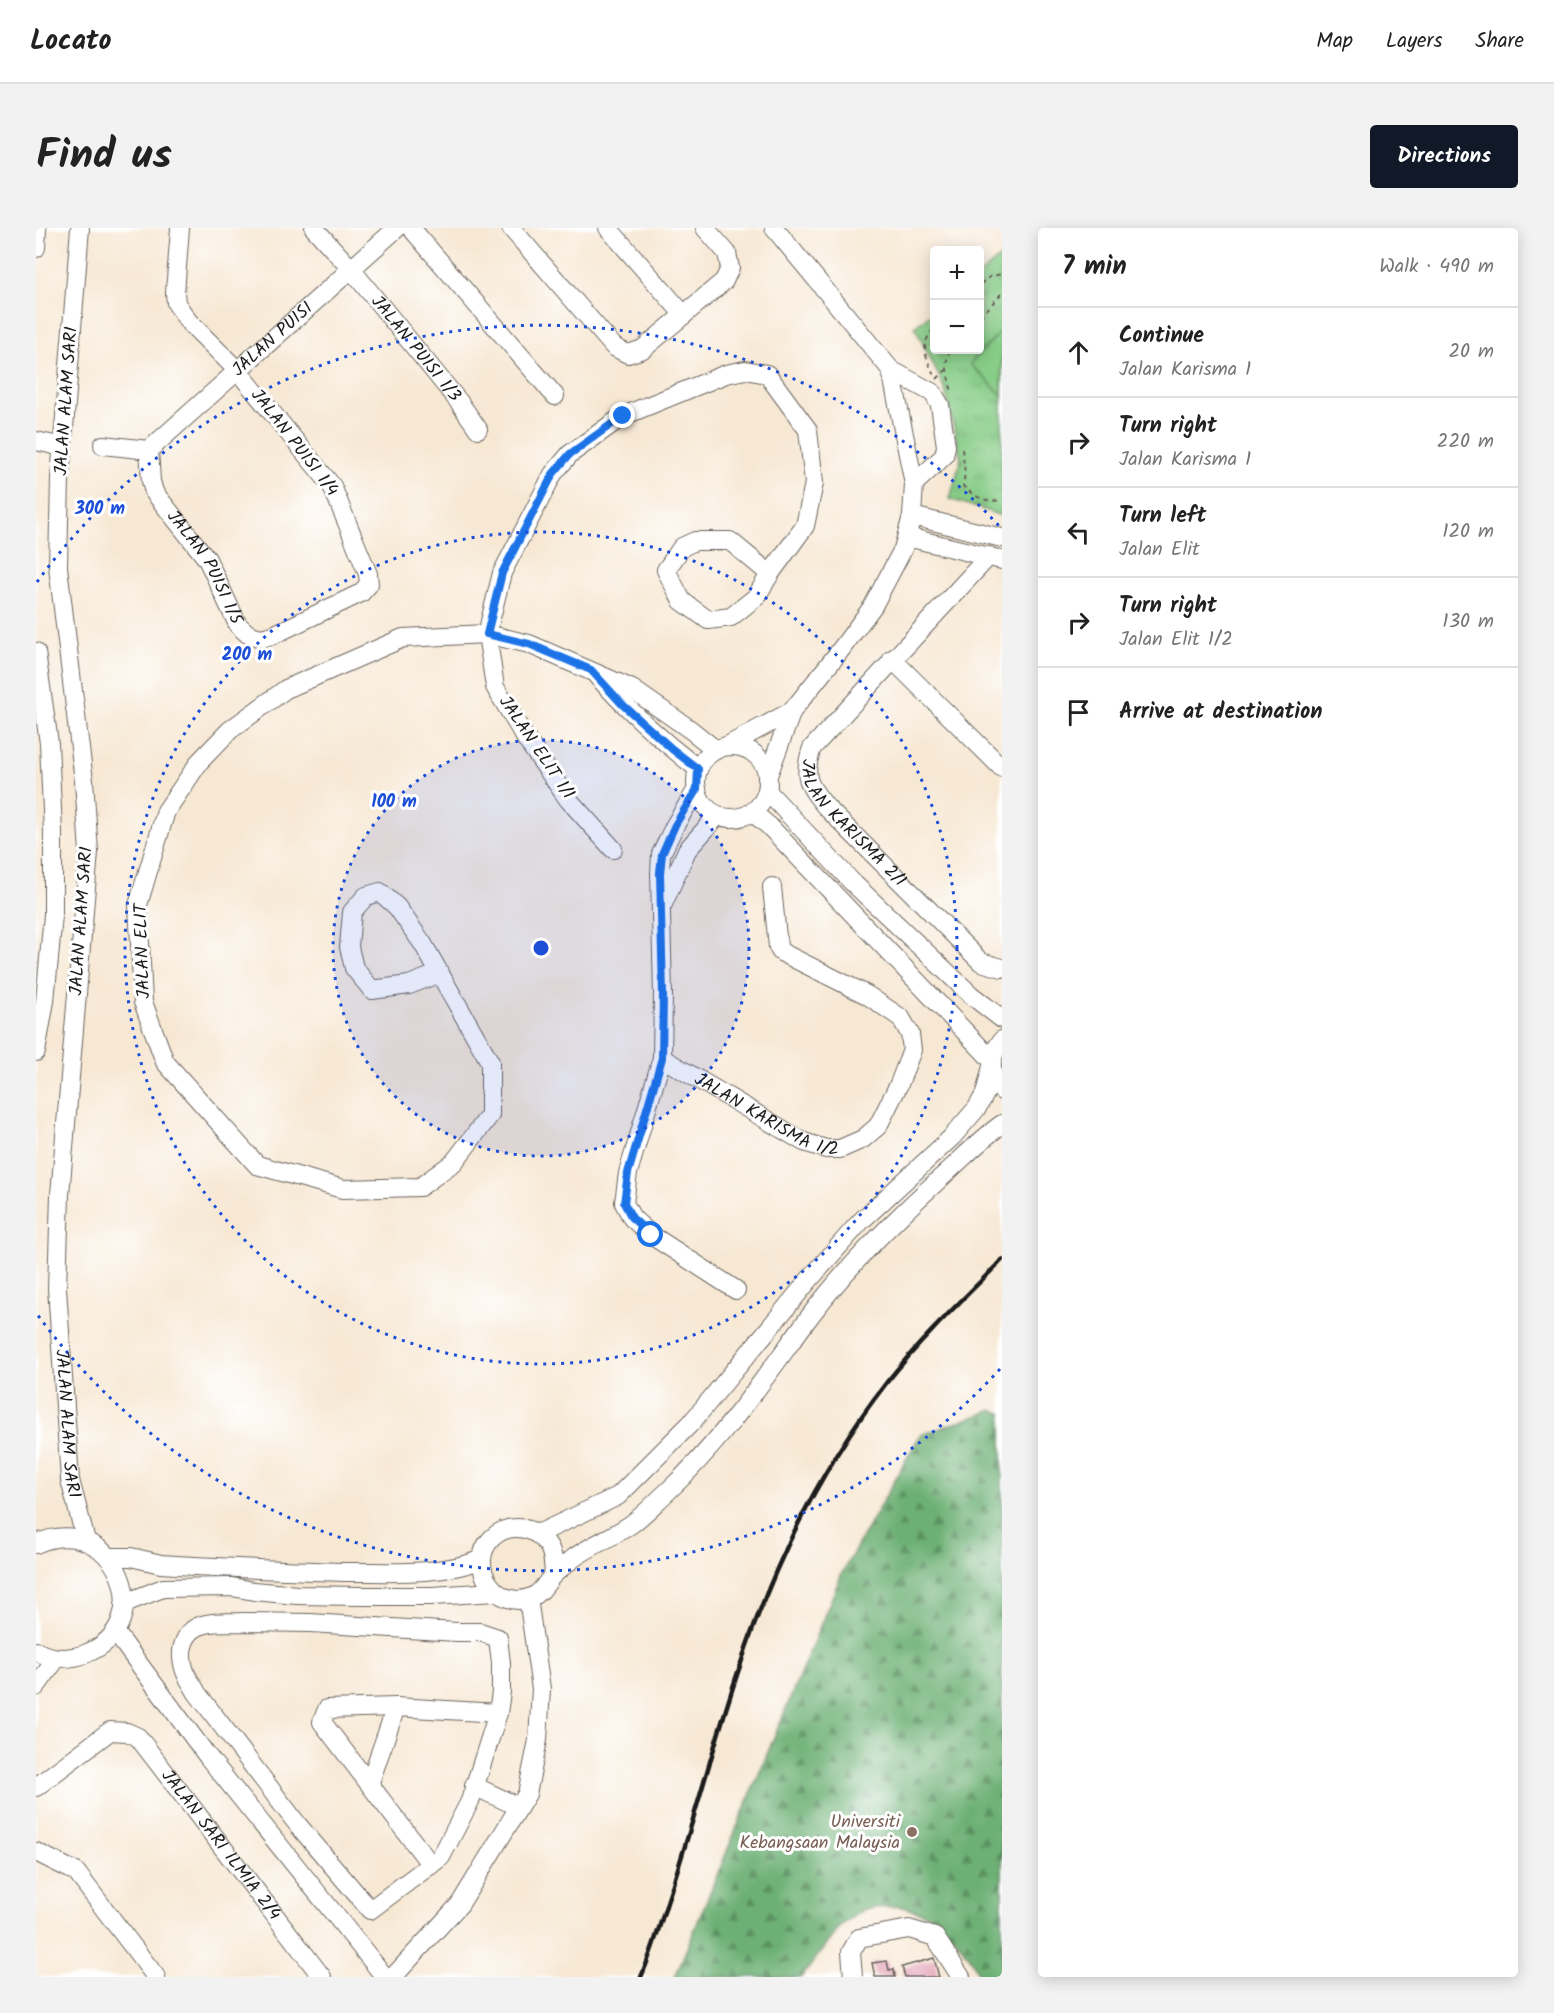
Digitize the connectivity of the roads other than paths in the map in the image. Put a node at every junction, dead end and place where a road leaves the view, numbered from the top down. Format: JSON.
{"nodes":[{"id":1,"x":37,"y":228,"type":"edge"},
{"id":2,"x":80,"y":228,"type":"edge"},
{"id":3,"x":180,"y":228,"type":"edge"},
{"id":4,"x":314,"y":228,"type":"edge"},
{"id":5,"x":397,"y":228,"type":"edge"},
{"id":6,"x":411,"y":228,"type":"edge"},
{"id":7,"x":511,"y":228,"type":"edge"},
{"id":8,"x":608,"y":228,"type":"edge"},
{"id":9,"x":705,"y":228,"type":"edge"},
{"id":10,"x":774,"y":228,"type":"edge"},
{"id":11,"x":36,"y":248,"type":"edge"},
{"id":12,"x":351,"y":269,"type":"junction"},
{"id":13,"x":684,"y":315,"type":"junction"},
{"id":14,"x":891,"y":370,"type":"junction"},
{"id":15,"x":238,"y":371,"type":"junction"},
{"id":16,"x":555,"y":396,"type":"dead end"},
{"id":17,"x":478,"y":429,"type":"dead end"},
{"id":18,"x":36,"y":441,"type":"edge"},
{"id":19,"x":103,"y":445,"type":"dead end"},
{"id":20,"x":63,"y":447,"type":"junction"},
{"id":21,"x":149,"y":450,"type":"junction"},
{"id":22,"x":914,"y":484,"type":"junction"},
{"id":23,"x":912,"y":516,"type":"junction"},
{"id":24,"x":906,"y":537,"type":"junction"},
{"id":25,"x":1002,"y":538,"type":"edge"},
{"id":26,"x":995,"y":558,"type":"edge"},
{"id":27,"x":770,"y":574,"type":"junction"},
{"id":28,"x":369,"y":584,"type":"joint"},
{"id":29,"x":487,"y":634,"type":"junction"},
{"id":30,"x":36,"y":652,"type":"edge"},
{"id":31,"x":892,"y":659,"type":"junction"},
{"id":32,"x":591,"y":670,"type":"junction"},
{"id":33,"x":792,"y":711,"type":"junction"},
{"id":34,"x":721,"y":748,"type":"junction"},
{"id":35,"x":1002,"y":768,"type":"edge"},
{"id":36,"x":698,"y":769,"type":"junction"},
{"id":37,"x":767,"y":785,"type":"junction"},
{"id":38,"x":697,"y":789,"type":"junction"},
{"id":39,"x":752,"y":812,"type":"junction"},
{"id":40,"x":718,"y":815,"type":"junction"},
{"id":41,"x":613,"y":849,"type":"dead end"},
{"id":42,"x":772,"y":887,"type":"dead end"},
{"id":43,"x":662,"y":909,"type":"junction"},
{"id":44,"x":1002,"y":968,"type":"edge"},
{"id":45,"x":440,"y":973,"type":"junction"},
{"id":46,"x":40,"y":1006,"type":"edge"},
{"id":47,"x":1002,"y":1019,"type":"edge"},
{"id":48,"x":1002,"y":1040,"type":"edge"},
{"id":49,"x":36,"y":1052,"type":"edge"},
{"id":50,"x":662,"y":1058,"type":"junction"},
{"id":51,"x":991,"y":1065,"type":"junction"},
{"id":52,"x":1002,"y":1091,"type":"edge"},
{"id":53,"x":1002,"y":1124,"type":"edge"},
{"id":54,"x":736,"y":1290,"type":"dead end"},
{"id":55,"x":538,"y":1533,"type":"junction"},
{"id":56,"x":86,"y":1541,"type":"junction"},
{"id":57,"x":36,"y":1544,"type":"edge"},
{"id":58,"x":108,"y":1557,"type":"junction"},
{"id":59,"x":482,"y":1559,"type":"junction"},
{"id":60,"x":554,"y":1574,"type":"junction"},
{"id":61,"x":495,"y":1592,"type":"junction"},
{"id":62,"x":303,"y":1594,"type":"junction"},
{"id":63,"x":528,"y":1598,"type":"junction"},
{"id":64,"x":124,"y":1603,"type":"junction"},
{"id":65,"x":303,"y":1623,"type":"junction"},
{"id":66,"x":116,"y":1633,"type":"junction"},
{"id":67,"x":36,"y":1651,"type":"edge"},
{"id":68,"x":57,"y":1658,"type":"junction"},
{"id":69,"x":36,"y":1687,"type":"edge"},
{"id":70,"x":396,"y":1707,"type":"junction"},
{"id":71,"x":498,"y":1713,"type":"junction"},
{"id":72,"x":231,"y":1739,"type":"junction"},
{"id":73,"x":207,"y":1756,"type":"junction"},
{"id":74,"x":370,"y":1782,"type":"junction"},
{"id":75,"x":36,"y":1786,"type":"edge"},
{"id":76,"x":474,"y":1786,"type":"junction"},
{"id":77,"x":519,"y":1807,"type":"junction"},
{"id":78,"x":36,"y":1852,"type":"edge"},
{"id":79,"x":431,"y":1865,"type":"junction"},
{"id":80,"x":156,"y":1977,"type":"edge"},
{"id":81,"x":322,"y":1977,"type":"edge"},
{"id":82,"x":385,"y":1977,"type":"edge"},
{"id":83,"x":393,"y":1977,"type":"edge"},
{"id":84,"x":853,"y":1977,"type":"edge"},
{"id":85,"x":961,"y":1977,"type":"edge"}],
"edges":[{"from":1,"to":11,"type":"street"},
{"from":2,"to":20,"type":"street","name":"JALAN ALAM SARI"},
{"from":3,"to":15,"type":"street","name":"JALAN PUISI 1/4"},
{"from":4,"to":12,"type":"street","name":"JALAN PUISI 1/3"},
{"from":5,"to":12,"type":"street","name":"JALAN PUISI"},
{"from":6,"to":16,"type":"street"},
{"from":7,"to":13,"type":"street"},
{"from":8,"to":13,"type":"street"},
{"from":9,"to":13,"type":"street"},
{"from":10,"to":14,"type":"street"},
{"from":12,"to":15,"type":"street","name":"JALAN PUISI"},
{"from":12,"to":17,"type":"street","name":"JALAN PUISI 1/3"},
{"from":14,"to":22,"type":"street"},
{"from":14,"to":22,"type":"street"},
{"from":15,"to":21,"type":"street","name":"JALAN PUISI"},
{"from":15,"to":28,"type":"street","name":"JALAN PUISI 1/4"},
{"from":18,"to":20,"type":"street"},
{"from":19,"to":21,"type":"street"},
{"from":20,"to":56,"type":"street","name":"JALAN ALAM SARI"},
{"from":21,"to":28,"type":"street","name":"JALAN PUISI 1/5"},
{"from":22,"to":23,"type":"street"},
{"from":23,"to":24,"type":"street"},
{"from":23,"to":25,"type":"street"},
{"from":24,"to":26,"type":"street"},
{"from":24,"to":33,"type":"street"},
{"from":26,"to":31,"type":"street","name":"JALAN KARISMA 2/1"},
{"from":27,"to":27,"type":"street"},
{"from":27,"to":29,"type":"street"},
{"from":29,"to":32,"type":"street","name":"JALAN ELIT"},
{"from":29,"to":41,"type":"street","name":"JALAN ELIT 1/1"},
{"from":29,"to":45,"type":"street","name":"JALAN ELIT"},
{"from":30,"to":46,"type":"street","name":"JALAN ALAM SARI"},
{"from":31,"to":35,"type":"street"},
{"from":31,"to":44,"type":"street","name":"JALAN KARISMA 2/1"},
{"from":32,"to":34,"type":"street","name":"JALAN ELIT"},
{"from":32,"to":36,"type":"street","name":"JALAN ELIT"},
{"from":33,"to":34,"type":"street"},
{"from":33,"to":37,"type":"street"},
{"from":34,"to":36,"type":"street"},
{"from":34,"to":37,"type":"street"},
{"from":36,"to":38,"type":"street"},
{"from":37,"to":39,"type":"street"},
{"from":37,"to":47,"type":"street"},
{"from":38,"to":40,"type":"street"},
{"from":38,"to":43,"type":"street"},
{"from":39,"to":40,"type":"street"},
{"from":39,"to":51,"type":"street"},
{"from":40,"to":43,"type":"street"},
{"from":42,"to":50,"type":"street","name":"JALAN KARISMA 1/2"},
{"from":43,"to":50,"type":"street"},
{"from":45,"to":45,"type":"street","name":"JALAN ELIT"},
{"from":46,"to":49,"type":"street","name":"JALAN ALAM SARI"},
{"from":48,"to":51,"type":"street"},
{"from":50,"to":54,"type":"street"},
{"from":51,"to":52,"type":"street"},
{"from":51,"to":55,"type":"street"},
{"from":53,"to":60,"type":"street"},
{"from":55,"to":59,"type":"street"},
{"from":55,"to":60,"type":"street"},
{"from":56,"to":57,"type":"street"},
{"from":56,"to":58,"type":"street"},
{"from":58,"to":59,"type":"street"},
{"from":58,"to":64,"type":"street"},
{"from":59,"to":61,"type":"street"},
{"from":60,"to":63,"type":"street"},
{"from":61,"to":62,"type":"street"},
{"from":61,"to":63,"type":"street"},
{"from":62,"to":64,"type":"street"},
{"from":62,"to":65,"type":"street"},
{"from":63,"to":77,"type":"street"},
{"from":64,"to":66,"type":"street"},
{"from":65,"to":71,"type":"street"},
{"from":65,"to":72,"type":"street"},
{"from":66,"to":68,"type":"street"},
{"from":66,"to":73,"type":"street"},
{"from":67,"to":68,"type":"street"},
{"from":68,"to":69,"type":"street"},
{"from":70,"to":71,"type":"street"},
{"from":70,"to":74,"type":"street"},
{"from":70,"to":74,"type":"street"},
{"from":71,"to":76,"type":"street"},
{"from":72,"to":73,"type":"street"},
{"from":72,"to":79,"type":"street"},
{"from":73,"to":82,"type":"street"},
{"from":74,"to":79,"type":"street"},
{"from":75,"to":81,"type":"street","name":"JALAN SARI ILMIA 2/4"},
{"from":76,"to":77,"type":"street"},
{"from":76,"to":79,"type":"street"},
{"from":77,"to":83,"type":"street"},
{"from":78,"to":80,"type":"street"},
{"from":84,"to":85,"type":"street"}]}
